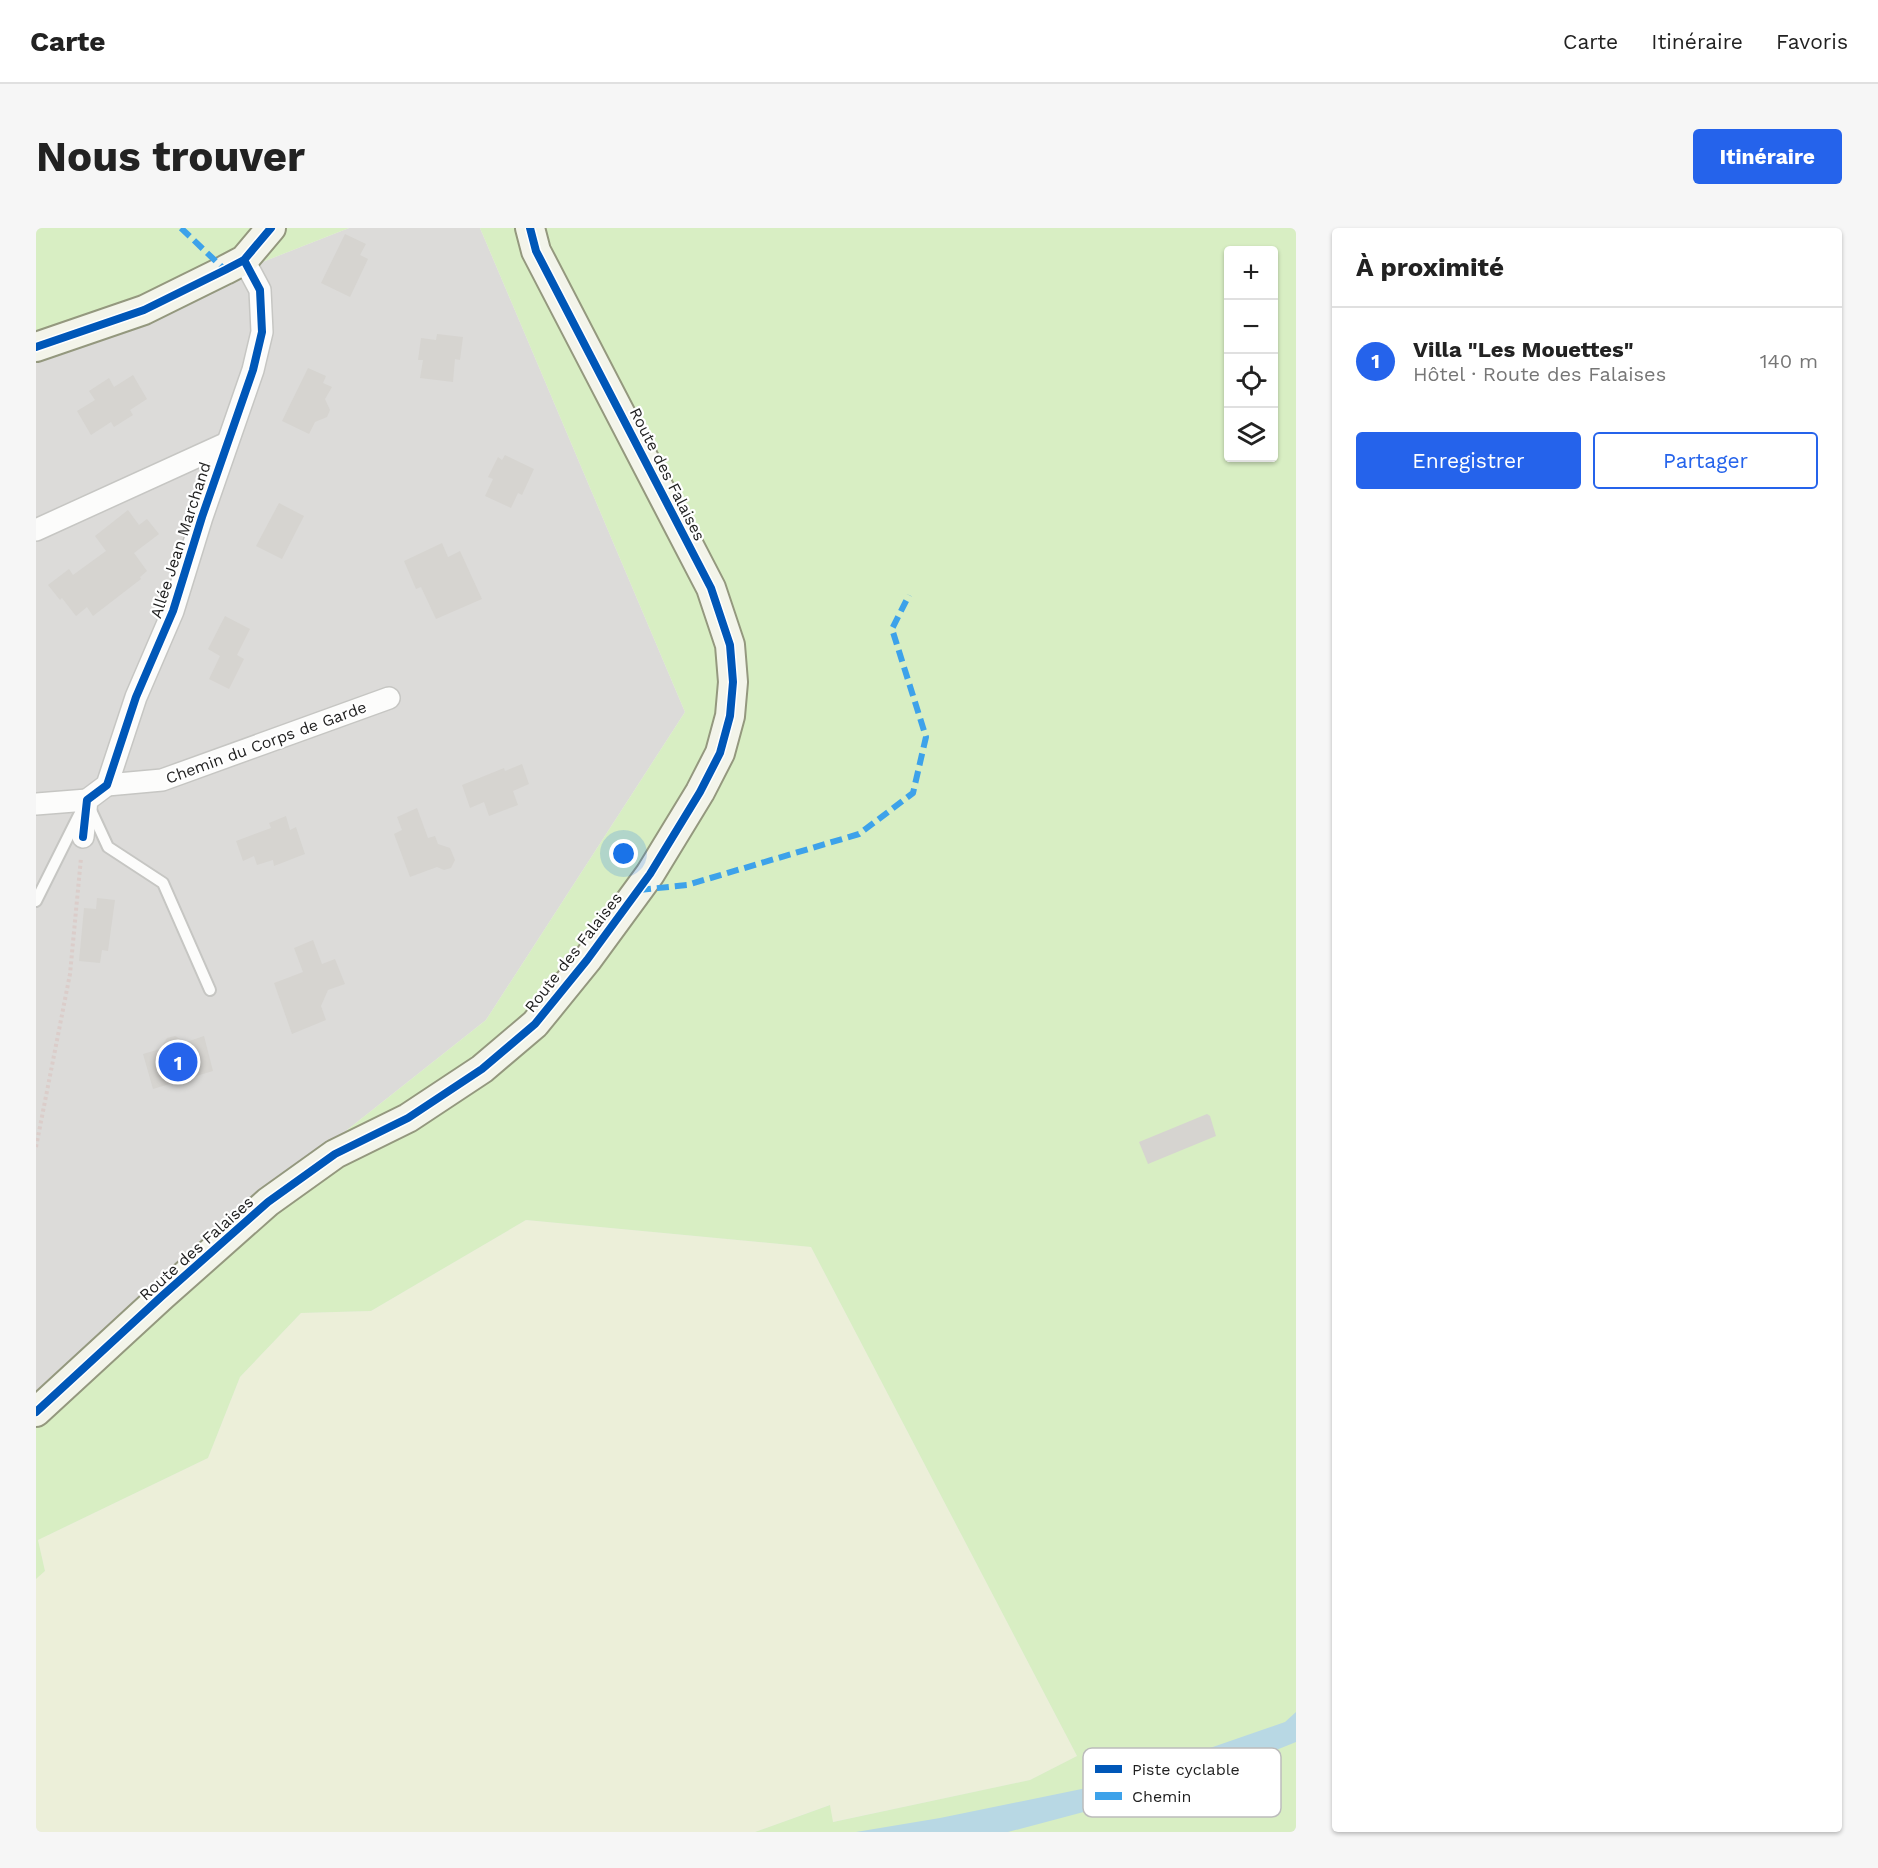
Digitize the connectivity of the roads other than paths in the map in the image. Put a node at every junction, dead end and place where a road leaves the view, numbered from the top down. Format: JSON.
{"nodes":[{"id":1,"x":271,"y":228,"type":"edge"},
{"id":2,"x":530,"y":228,"type":"edge"},
{"id":3,"x":244,"y":260,"type":"junction"},
{"id":4,"x":36,"y":347,"type":"edge"},
{"id":5,"x":227,"y":443,"type":"junction"},
{"id":6,"x":36,"y":530,"type":"edge"},
{"id":7,"x":389,"y":698,"type":"dead end"},
{"id":8,"x":107,"y":785,"type":"junction"},
{"id":9,"x":36,"y":804,"type":"edge"},
{"id":10,"x":85,"y":819,"type":"junction"},
{"id":11,"x":36,"y":901,"type":"edge"},
{"id":12,"x":210,"y":990,"type":"dead end"},
{"id":13,"x":36,"y":1412,"type":"edge"}],
"edges":[{"from":1,"to":3,"type":"main road"},
{"from":2,"to":13,"type":"main road","name":"Route des Falaises"},
{"from":3,"to":4,"type":"main road"},
{"from":3,"to":5,"type":"street","name":"Allée Jean Marchand"},
{"from":5,"to":6,"type":"street"},
{"from":5,"to":8,"type":"street","name":"Allée Jean Marchand"},
{"from":7,"to":8,"type":"street","name":"Chemin du Corps de Garde"},
{"from":8,"to":10,"type":"street"},
{"from":9,"to":10,"type":"street"},
{"from":10,"to":11,"type":"lane"},
{"from":10,"to":12,"type":"lane"}]}
